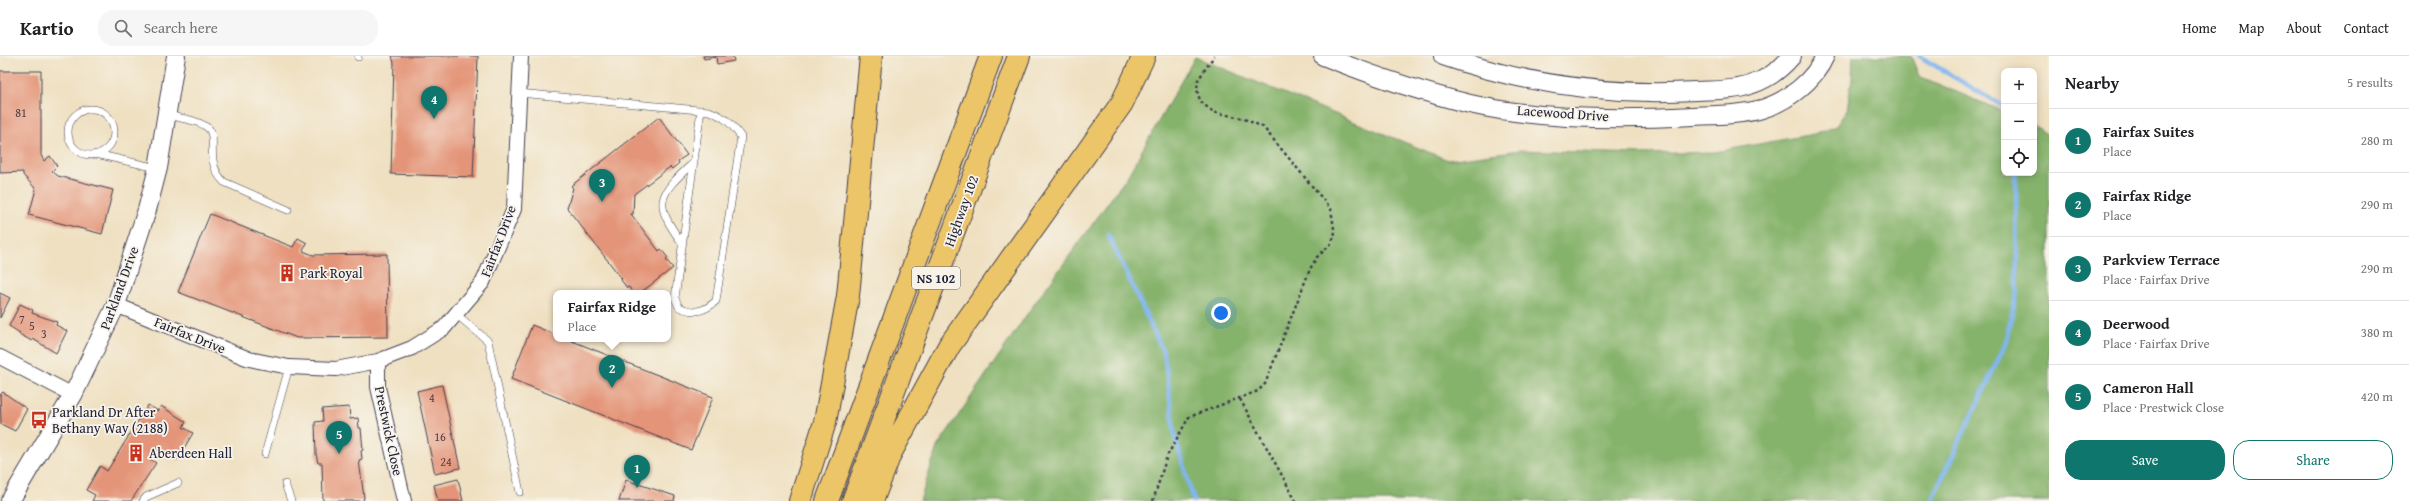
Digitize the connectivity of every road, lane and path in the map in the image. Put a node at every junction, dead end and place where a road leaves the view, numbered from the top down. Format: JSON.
{"nodes":[{"id":1,"x":176,"y":56,"type":"edge"},
{"id":2,"x":521,"y":56,"type":"edge"},
{"id":3,"x":871,"y":56,"type":"edge"},
{"id":4,"x":991,"y":56,"type":"edge"},
{"id":5,"x":1018,"y":56,"type":"edge"},
{"id":6,"x":1144,"y":56,"type":"edge"},
{"id":7,"x":1156,"y":56,"type":"edge"},
{"id":8,"x":1214,"y":56,"type":"edge"},
{"id":9,"x":1324,"y":56,"type":"edge"},
{"id":10,"x":1443,"y":56,"type":"edge"},
{"id":11,"x":1792,"y":56,"type":"edge"},
{"id":12,"x":1825,"y":56,"type":"edge"},
{"id":13,"x":1135,"y":76,"type":"junction"},
{"id":14,"x":519,"y":93,"type":"junction"},
{"id":15,"x":700,"y":110,"type":"junction"},
{"id":16,"x":167,"y":115,"type":"junction"},
{"id":17,"x":96,"y":154,"type":"junction"},
{"id":18,"x":693,"y":164,"type":"junction"},
{"id":19,"x":158,"y":168,"type":"junction"},
{"id":20,"x":288,"y":210,"type":"dead end"},
{"id":21,"x":682,"y":243,"type":"junction"},
{"id":22,"x":116,"y":305,"type":"junction"},
{"id":23,"x":456,"y":314,"type":"junction"},
{"id":24,"x":0,"y":357,"type":"edge"},
{"id":25,"x":378,"y":362,"type":"junction"},
{"id":26,"x":290,"y":367,"type":"junction"},
{"id":27,"x":73,"y":395,"type":"junction"},
{"id":28,"x":1240,"y":399,"type":"junction"},
{"id":29,"x":265,"y":454,"type":"dead end"},
{"id":30,"x":178,"y":483,"type":"dead end"},
{"id":31,"x":285,"y":484,"type":"dead end"},
{"id":32,"x":520,"y":492,"type":"dead end"},
{"id":33,"x":10,"y":501,"type":"edge"},
{"id":34,"x":143,"y":501,"type":"edge"},
{"id":35,"x":291,"y":501,"type":"edge"},
{"id":36,"x":404,"y":501,"type":"edge"},
{"id":37,"x":800,"y":501,"type":"edge"},
{"id":38,"x":827,"y":501,"type":"edge"},
{"id":39,"x":853,"y":501,"type":"edge"},
{"id":40,"x":872,"y":501,"type":"edge"},
{"id":41,"x":1153,"y":501,"type":"edge"},
{"id":42,"x":1296,"y":501,"type":"edge"}],
"edges":[{"from":1,"to":16,"type":"street","name":"Parkland Drive"},
{"from":2,"to":14,"type":"street","name":"Fairfax Drive"},
{"from":3,"to":37,"type":"highway"},
{"from":4,"to":38,"type":"highway","name":"Highway 102","number":"NS 102"},
{"from":5,"to":39,"type":"highway","name":"Highway 102","number":"NS 102"},
{"from":6,"to":13,"type":"highway"},
{"from":7,"to":13,"type":"highway"},
{"from":8,"to":28,"type":"path"},
{"from":9,"to":12,"type":"street","name":"Lacewood Drive"},
{"from":10,"to":11,"type":"street","name":"Lacewood Drive"},
{"from":13,"to":40,"type":"highway"},
{"from":14,"to":15,"type":"lane"},
{"from":14,"to":23,"type":"street","name":"Fairfax Drive"},
{"from":15,"to":18,"type":"lane"},
{"from":15,"to":21,"type":"lane"},
{"from":16,"to":19,"type":"street","name":"Parkland Drive"},
{"from":16,"to":20,"type":"lane"},
{"from":17,"to":17,"type":"lane"},
{"from":17,"to":19,"type":"lane"},
{"from":18,"to":21,"type":"lane"},
{"from":18,"to":21,"type":"lane"},
{"from":19,"to":22,"type":"street","name":"Parkland Drive"},
{"from":22,"to":26,"type":"street","name":"Fairfax Drive"},
{"from":22,"to":27,"type":"street","name":"Parkland Drive"},
{"from":23,"to":25,"type":"street","name":"Fairfax Drive"},
{"from":23,"to":32,"type":"lane"},
{"from":24,"to":27,"type":"street"},
{"from":25,"to":26,"type":"street","name":"Fairfax Drive"},
{"from":25,"to":36,"type":"street","name":"Prestwick Close"},
{"from":26,"to":29,"type":"lane"},
{"from":27,"to":33,"type":"street","name":"Parkland Drive"},
{"from":28,"to":41,"type":"path"},
{"from":28,"to":42,"type":"path"},
{"from":30,"to":34,"type":"lane"},
{"from":31,"to":35,"type":"lane"}]}
